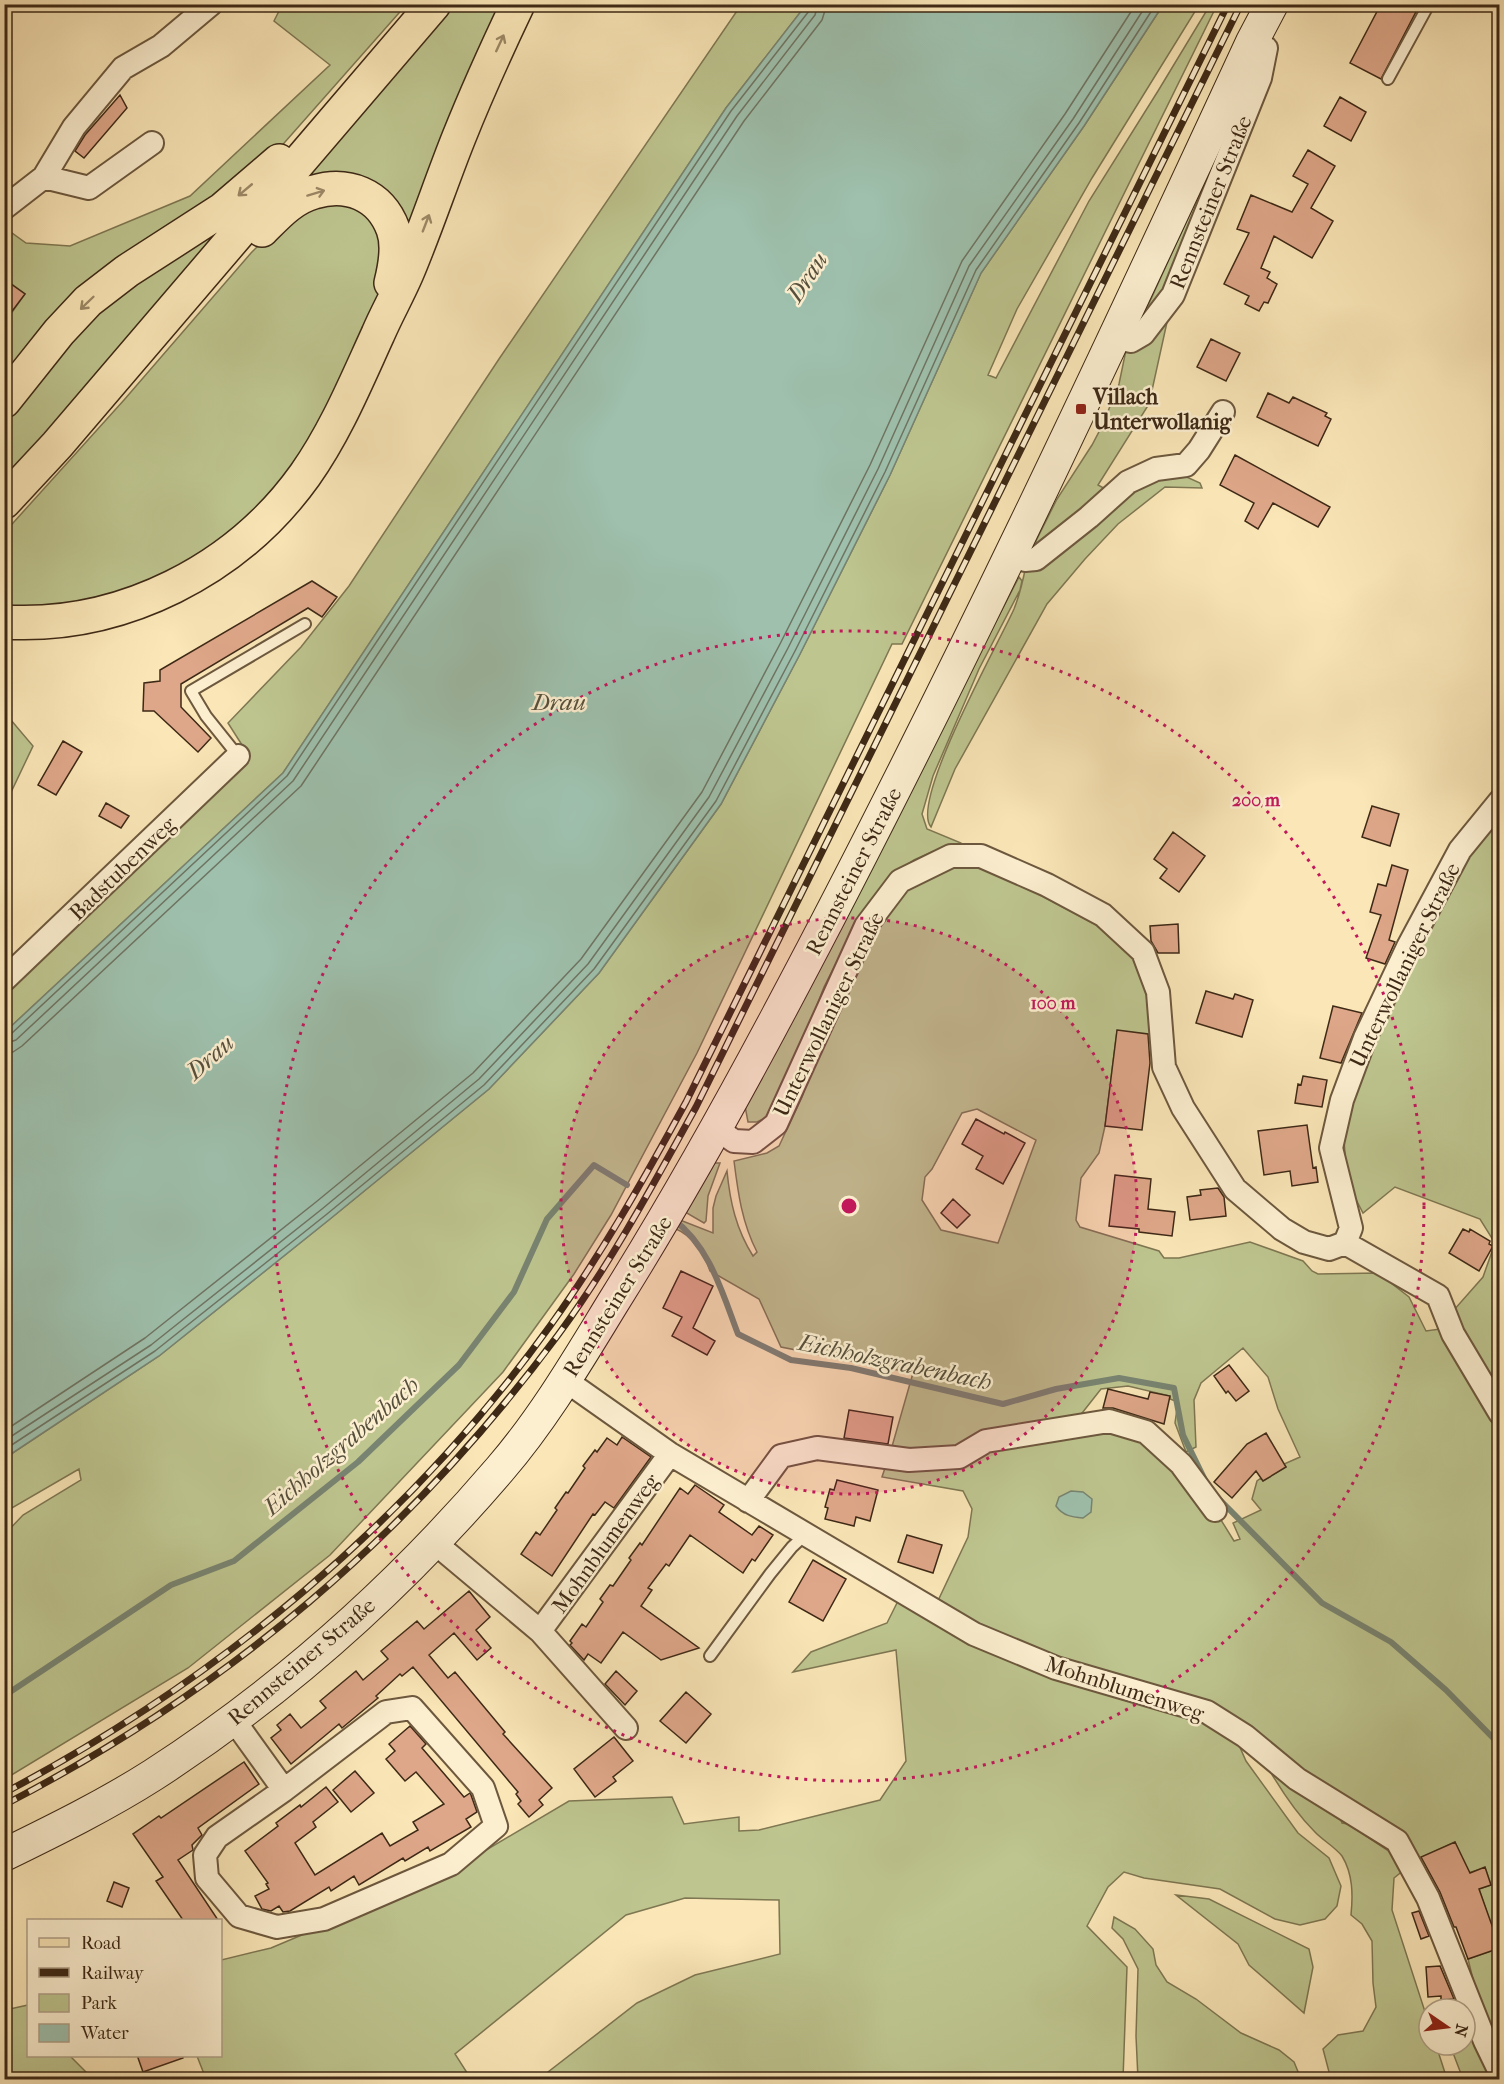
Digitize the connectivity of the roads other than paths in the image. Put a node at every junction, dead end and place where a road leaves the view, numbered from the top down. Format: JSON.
{"nodes":[{"id":1,"x":212,"y":4,"type":"edge"},
{"id":2,"x":434,"y":4,"type":"edge"},
{"id":3,"x":518,"y":4,"type":"edge"},
{"id":4,"x":1272,"y":4,"type":"edge"},
{"id":5,"x":1429,"y":4,"type":"edge"},
{"id":6,"x":1388,"y":79,"type":"dead end"},
{"id":7,"x":366,"y":83,"type":"junction"},
{"id":8,"x":152,"y":143,"type":"dead end"},
{"id":9,"x":44,"y":177,"type":"junction"},
{"id":10,"x":4,"y":208,"type":"edge"},
{"id":11,"x":188,"y":291,"type":"junction"},
{"id":12,"x":377,"y":334,"type":"junction"},
{"id":13,"x":4,"y":401,"type":"edge"},
{"id":14,"x":1223,"y":412,"type":"dead end"},
{"id":15,"x":4,"y":502,"type":"edge"},
{"id":16,"x":1012,"y":552,"type":"junction"},
{"id":17,"x":4,"y":622,"type":"edge"},
{"id":18,"x":305,"y":624,"type":"dead end"},
{"id":19,"x":238,"y":756,"type":"joint"},
{"id":20,"x":1500,"y":801,"type":"edge"},
{"id":21,"x":4,"y":980,"type":"edge"},
{"id":22,"x":717,"y":1129,"type":"junction"},
{"id":23,"x":1345,"y":1243,"type":"junction"},
{"id":24,"x":565,"y":1380,"type":"junction"},
{"id":25,"x":1500,"y":1413,"type":"edge"},
{"id":26,"x":669,"y":1454,"type":"junction"},
{"id":27,"x":748,"y":1501,"type":"junction"},
{"id":28,"x":1215,"y":1510,"type":"dead end"},
{"id":29,"x":805,"y":1535,"type":"junction"},
{"id":30,"x":435,"y":1543,"type":"junction"},
{"id":31,"x":540,"y":1631,"type":"junction"},
{"id":32,"x":710,"y":1656,"type":"dead end"},
{"id":33,"x":233,"y":1719,"type":"junction"},
{"id":34,"x":626,"y":1728,"type":"dead end"},
{"id":35,"x":284,"y":1790,"type":"junction"},
{"id":36,"x":4,"y":1856,"type":"edge"},
{"id":37,"x":1500,"y":2072,"type":"edge"}],
"edges":[{"from":1,"to":9,"type":"street"},
{"from":2,"to":7,"type":"main road"},
{"from":12,"to":3,"type":"main road","one_way":true},
{"from":4,"to":16,"type":"main road","name":"Rennsteiner Straße"},
{"from":5,"to":6,"type":"lane"},
{"from":7,"to":11,"type":"main road"},
{"from":7,"to":13,"type":"main road","one_way":true},
{"from":8,"to":9,"type":"street"},
{"from":9,"to":10,"type":"street"},
{"from":11,"to":12,"type":"main road","one_way":true},
{"from":11,"to":15,"type":"main road"},
{"from":12,"to":17,"type":"main road"},
{"from":14,"to":16,"type":"street"},
{"from":16,"to":22,"type":"main road","name":"Rennsteiner Straße"},
{"from":18,"to":19,"type":"lane"},
{"from":19,"to":21,"type":"street","name":"Badstubenweg"},
{"from":20,"to":23,"type":"street","name":"Unterwollaniger Straße"},
{"from":22,"to":23,"type":"street","name":"Unterwollaniger Straße"},
{"from":22,"to":24,"type":"main road","name":"Rennsteiner Straße"},
{"from":23,"to":25,"type":"street"},
{"from":24,"to":26,"type":"street","name":"Mohnblumenweg"},
{"from":24,"to":30,"type":"main road","name":"Rennsteiner Straße"},
{"from":26,"to":27,"type":"street","name":"Mohnblumenweg"},
{"from":26,"to":31,"type":"street","name":"Mohnblumenweg"},
{"from":27,"to":28,"type":"street"},
{"from":27,"to":29,"type":"street","name":"Mohnblumenweg"},
{"from":29,"to":32,"type":"lane"},
{"from":29,"to":37,"type":"street","name":"Mohnblumenweg"},
{"from":30,"to":31,"type":"street","name":"Mohnblumenweg"},
{"from":30,"to":33,"type":"main road","name":"Rennsteiner Straße"},
{"from":31,"to":34,"type":"street","name":"Mohnblumenweg"},
{"from":33,"to":35,"type":"street"},
{"from":33,"to":36,"type":"main road","name":"Rennsteiner Straße"},
{"from":35,"to":35,"type":"street"}]}
